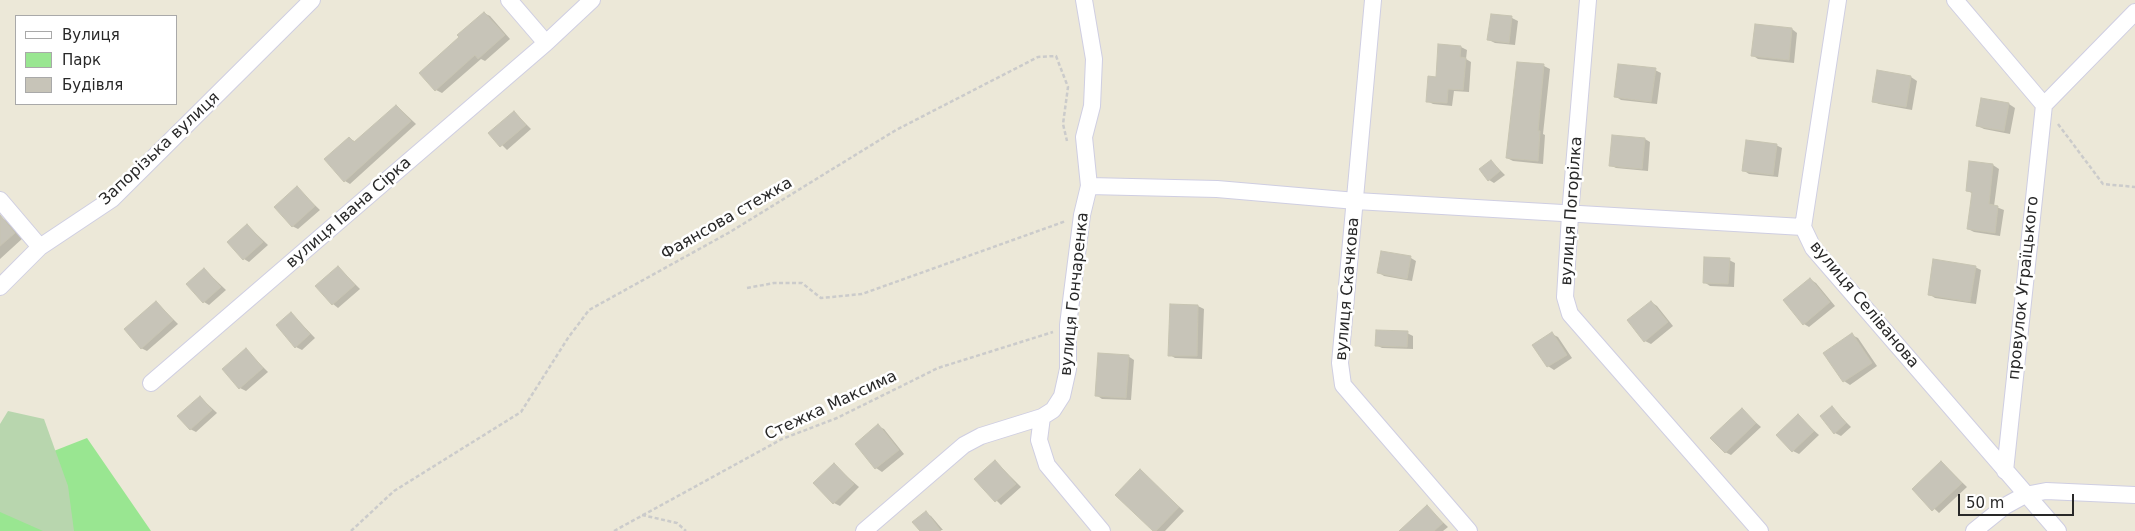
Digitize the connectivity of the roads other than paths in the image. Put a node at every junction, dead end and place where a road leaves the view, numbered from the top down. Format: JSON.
{"nodes":[{"id":1,"x":312,"y":0,"type":"edge"},
{"id":2,"x":510,"y":0,"type":"edge"},
{"id":3,"x":592,"y":0,"type":"edge"},
{"id":4,"x":1084,"y":0,"type":"edge"},
{"id":5,"x":1373,"y":0,"type":"edge"},
{"id":6,"x":1588,"y":0,"type":"edge"},
{"id":7,"x":1838,"y":0,"type":"edge"},
{"id":8,"x":1955,"y":0,"type":"edge"},
{"id":9,"x":2135,"y":12,"type":"edge"},
{"id":10,"x":546,"y":42,"type":"junction"},
{"id":11,"x":2044,"y":105,"type":"junction"},
{"id":12,"x":1089,"y":186,"type":"junction"},
{"id":13,"x":0,"y":200,"type":"edge"},
{"id":14,"x":1356,"y":201,"type":"junction"},
{"id":15,"x":1570,"y":215,"type":"junction"},
{"id":16,"x":1804,"y":227,"type":"junction"},
{"id":17,"x":40,"y":247,"type":"junction"},
{"id":18,"x":0,"y":287,"type":"edge"},
{"id":19,"x":151,"y":384,"type":"dead end"},
{"id":20,"x":1042,"y":417,"type":"junction"},
{"id":21,"x":2005,"y":471,"type":"junction"},
{"id":22,"x":2026,"y":495,"type":"junction"},
{"id":23,"x":2135,"y":495,"type":"edge"},
{"id":24,"x":864,"y":531,"type":"edge"},
{"id":25,"x":1102,"y":531,"type":"edge"},
{"id":26,"x":1470,"y":531,"type":"edge"},
{"id":27,"x":1760,"y":531,"type":"edge"},
{"id":28,"x":1974,"y":531,"type":"edge"},
{"id":29,"x":2058,"y":531,"type":"edge"}],
"edges":[{"from":1,"to":17,"type":"street","name":"Запорізька вулиця"},
{"from":2,"to":10,"type":"street"},
{"from":3,"to":10,"type":"street","name":"вулиця Івана Сірка"},
{"from":4,"to":12,"type":"street","name":"вулиця Гончаренка"},
{"from":5,"to":14,"type":"street","name":"вулиця Скачкова"},
{"from":6,"to":15,"type":"street","name":"вулиця Погорілка"},
{"from":7,"to":16,"type":"street","name":"вулиця Селіванова"},
{"from":8,"to":11,"type":"street"},
{"from":9,"to":11,"type":"street"},
{"from":10,"to":19,"type":"street","name":"вулиця Івана Сірка"},
{"from":11,"to":21,"type":"street","name":"провулок Уграїцького"},
{"from":12,"to":14,"type":"street"},
{"from":12,"to":20,"type":"street","name":"вулиця Гончаренка"},
{"from":13,"to":17,"type":"street"},
{"from":14,"to":15,"type":"street"},
{"from":14,"to":26,"type":"street","name":"вулиця Скачкова"},
{"from":15,"to":16,"type":"street"},
{"from":15,"to":27,"type":"street","name":"вулиця Погорілка"},
{"from":16,"to":21,"type":"street","name":"вулиця Селіванова"},
{"from":17,"to":18,"type":"street","name":"Запорізька вулиця"},
{"from":20,"to":24,"type":"street"},
{"from":20,"to":25,"type":"street"},
{"from":21,"to":22,"type":"street","name":"вулиця Селіванова"},
{"from":22,"to":23,"type":"street"},
{"from":22,"to":28,"type":"street"},
{"from":22,"to":29,"type":"street","name":"вулиця Селіванова"}]}
